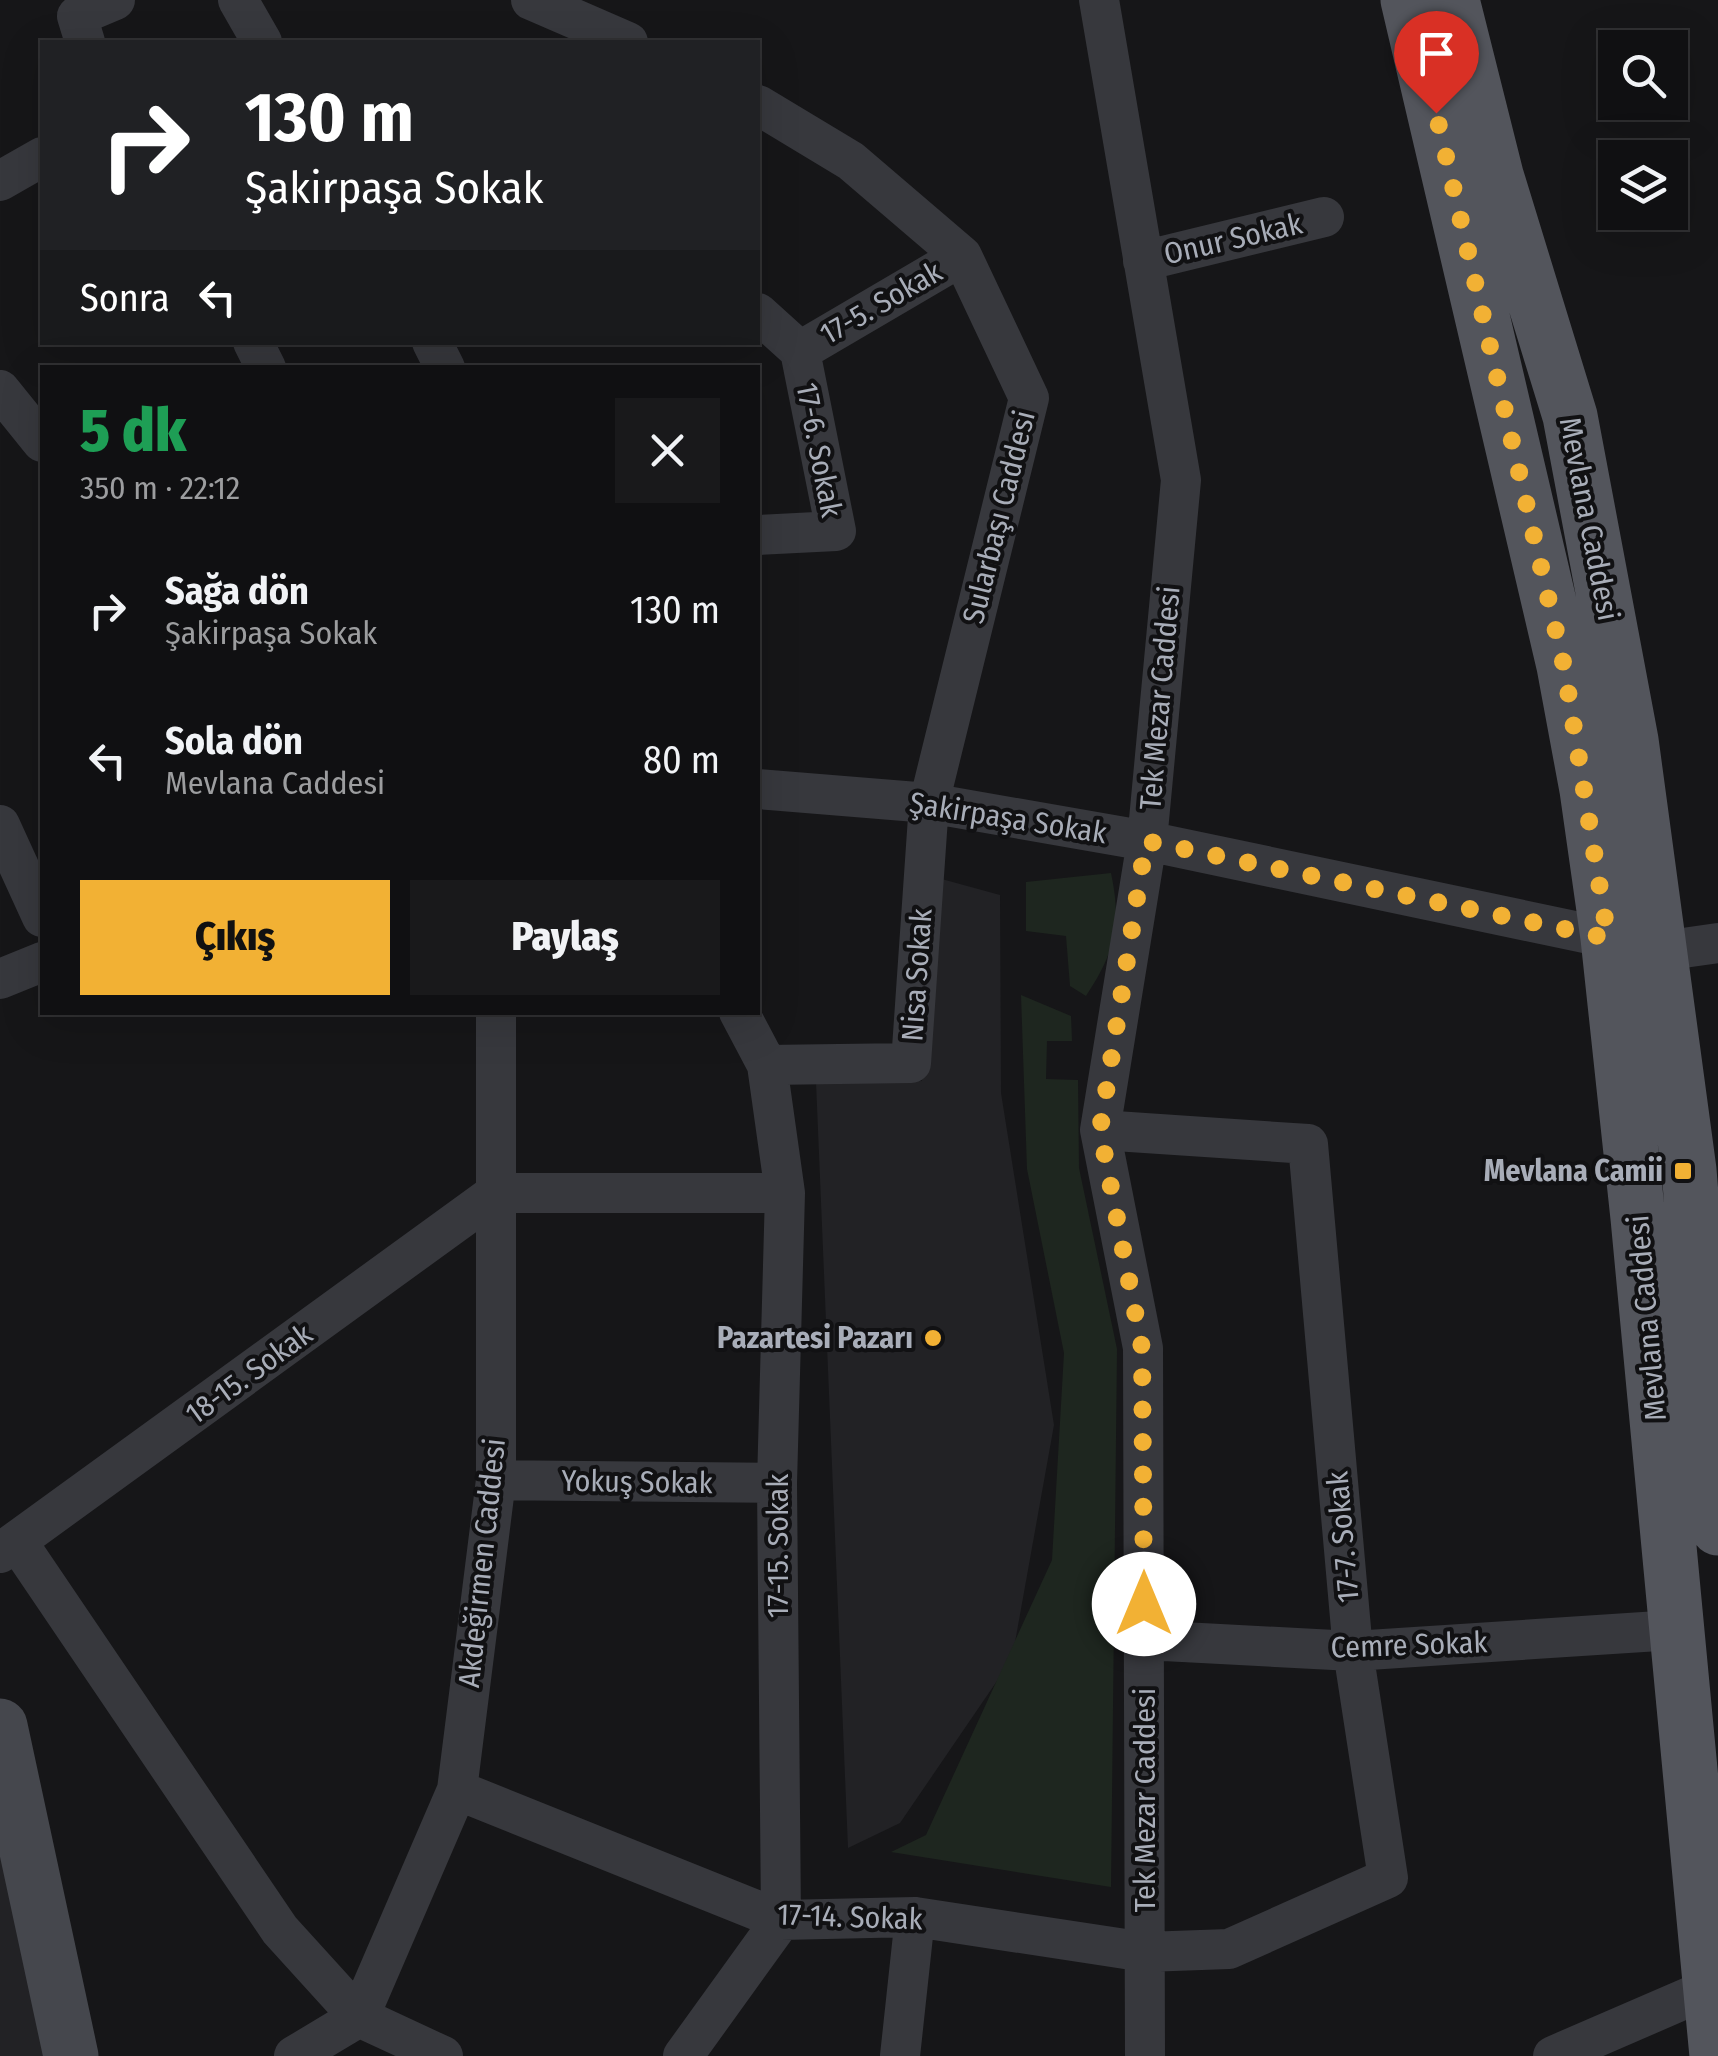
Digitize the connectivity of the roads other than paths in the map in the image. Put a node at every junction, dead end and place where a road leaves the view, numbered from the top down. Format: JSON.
{"nodes":[{"id":1,"x":116,"y":0,"type":"edge"},
{"id":2,"x":238,"y":0,"type":"edge"},
{"id":3,"x":531,"y":0,"type":"edge"},
{"id":4,"x":1099,"y":0,"type":"edge"},
{"id":5,"x":1408,"y":0,"type":"edge"},
{"id":6,"x":1452,"y":0,"type":"edge"},
{"id":7,"x":81,"y":29,"type":"edge"},
{"id":8,"x":261,"y":40,"type":"edge"},
{"id":9,"x":623,"y":40,"type":"edge"},
{"id":10,"x":760,"y":105,"type":"edge"},
{"id":11,"x":40,"y":157,"type":"edge"},
{"id":12,"x":0,"y":181,"type":"edge"},
{"id":13,"x":1324,"y":218,"type":"dead end"},
{"id":14,"x":962,"y":256,"type":"junction"},
{"id":15,"x":1143,"y":261,"type":"junction"},
{"id":16,"x":760,"y":315,"type":"edge"},
{"id":17,"x":800,"y":350,"type":"junction"},
{"id":18,"x":0,"y":390,"type":"edge"},
{"id":19,"x":40,"y":440,"type":"edge"},
{"id":20,"x":760,"y":535,"type":"edge"},
{"id":21,"x":760,"y":789,"type":"edge"},
{"id":22,"x":929,"y":803,"type":"junction"},
{"id":23,"x":0,"y":824,"type":"edge"},
{"id":24,"x":1146,"y":841,"type":"junction"},
{"id":25,"x":40,"y":914,"type":"edge"},
{"id":26,"x":1608,"y":938,"type":"junction"},
{"id":27,"x":1718,"y":943,"type":"edge"},
{"id":28,"x":1662,"y":950,"type":"junction"},
{"id":29,"x":40,"y":963,"type":"edge"},
{"id":30,"x":0,"y":979,"type":"edge"},
{"id":31,"x":496,"y":1015,"type":"edge"},
{"id":32,"x":741,"y":1015,"type":"edge"},
{"id":33,"x":767,"y":1065,"type":"junction"},
{"id":34,"x":1100,"y":1130,"type":"junction"},
{"id":35,"x":1703,"y":1168,"type":"edge"},
{"id":36,"x":496,"y":1194,"type":"junction"},
{"id":37,"x":785,"y":1194,"type":"junction"},
{"id":38,"x":496,"y":1480,"type":"junction"},
{"id":39,"x":777,"y":1483,"type":"junction"},
{"id":40,"x":1718,"y":1528,"type":"edge"},
{"id":41,"x":9,"y":1548,"type":"edge"},
{"id":42,"x":1674,"y":1630,"type":"junction"},
{"id":43,"x":1144,"y":1640,"type":"junction"},
{"id":44,"x":1353,"y":1651,"type":"junction"},
{"id":45,"x":0,"y":1726,"type":"edge"},
{"id":46,"x":457,"y":1790,"type":"junction"},
{"id":47,"x":915,"y":1917,"type":"junction"},
{"id":48,"x":781,"y":1920,"type":"junction"},
{"id":49,"x":1144,"y":1952,"type":"junction"},
{"id":50,"x":1710,"y":1988,"type":"junction"},
{"id":51,"x":359,"y":2017,"type":"junction"},
{"id":52,"x":70,"y":2056,"type":"edge"},
{"id":53,"x":294,"y":2056,"type":"edge"},
{"id":54,"x":443,"y":2056,"type":"edge"},
{"id":55,"x":683,"y":2056,"type":"edge"},
{"id":56,"x":900,"y":2056,"type":"edge"},
{"id":57,"x":1145,"y":2056,"type":"edge"},
{"id":58,"x":1553,"y":2056,"type":"edge"},
{"id":59,"x":1718,"y":2056,"type":"edge"}],
"edges":[{"from":1,"to":7,"type":"street"},
{"from":2,"to":8,"type":"street"},
{"from":3,"to":9,"type":"street"},
{"from":4,"to":15,"type":"street","name":"Tek Mezar Caddesi"},
{"from":5,"to":26,"type":"main road","name":"Mevlana Caddesi"},
{"from":6,"to":28,"type":"main road","name":"Mevlana Caddesi"},
{"from":10,"to":14,"type":"street","name":"Sularbaşı Caddesi"},
{"from":11,"to":12,"type":"street"},
{"from":13,"to":15,"type":"street","name":"Onur Sokak"},
{"from":14,"to":17,"type":"street","name":"17-5. Sokak"},
{"from":14,"to":22,"type":"street","name":"Sularbaşı Caddesi"},
{"from":15,"to":24,"type":"street","name":"Tek Mezar Caddesi"},
{"from":16,"to":17,"type":"street","name":"17-6. Sokak"},
{"from":17,"to":20,"type":"street","name":"17-6. Sokak"},
{"from":18,"to":19,"type":"street"},
{"from":21,"to":22,"type":"street","name":"Şakirpaşa Sokak"},
{"from":22,"to":24,"type":"street","name":"Şakirpaşa Sokak"},
{"from":22,"to":33,"type":"street","name":"Nisa Sokak"},
{"from":23,"to":25,"type":"street"},
{"from":24,"to":26,"type":"street","name":"Şakirpaşa Sokak"},
{"from":24,"to":34,"type":"street","name":"Tek Mezar Caddesi"},
{"from":26,"to":42,"type":"main road","name":"Mevlana Caddesi"},
{"from":27,"to":28,"type":"street"},
{"from":28,"to":35,"type":"main road","name":"Mevlana Caddesi"},
{"from":29,"to":30,"type":"street"},
{"from":31,"to":36,"type":"street","name":"Akdeğirmen Caddesi"},
{"from":32,"to":33,"type":"street","name":"17-15. Sokak"},
{"from":33,"to":37,"type":"street","name":"17-15. Sokak"},
{"from":34,"to":43,"type":"street","name":"Tek Mezar Caddesi"},
{"from":34,"to":44,"type":"street","name":"17-7. Sokak"},
{"from":35,"to":40,"type":"main road","name":"Mevlana Caddesi"},
{"from":36,"to":37,"type":"street"},
{"from":36,"to":38,"type":"street","name":"Akdeğirmen Caddesi"},
{"from":36,"to":41,"type":"street","name":"18-15. Sokak"},
{"from":37,"to":39,"type":"street","name":"17-15. Sokak"},
{"from":38,"to":39,"type":"street","name":"Yokuş Sokak"},
{"from":38,"to":46,"type":"street","name":"Akdeğirmen Caddesi"},
{"from":39,"to":48,"type":"street","name":"17-15. Sokak"},
{"from":41,"to":51,"type":"street"},
{"from":42,"to":44,"type":"street","name":"Cemre Sokak"},
{"from":42,"to":50,"type":"main road","name":"Mevlana Caddesi"},
{"from":43,"to":44,"type":"street","name":"Cemre Sokak"},
{"from":43,"to":49,"type":"street","name":"Tek Mezar Caddesi"},
{"from":44,"to":49,"type":"street","name":"17-7. Sokak"},
{"from":45,"to":52,"type":"street"},
{"from":46,"to":48,"type":"street","name":"17-14. Sokak"},
{"from":46,"to":51,"type":"street","name":"Akdeğirmen Caddesi"},
{"from":47,"to":48,"type":"street","name":"17-14. Sokak"},
{"from":47,"to":49,"type":"street","name":"17-14. Sokak"},
{"from":47,"to":56,"type":"street"},
{"from":48,"to":55,"type":"street"},
{"from":49,"to":57,"type":"street","name":"Tek Mezar Caddesi"},
{"from":50,"to":58,"type":"street"},
{"from":50,"to":59,"type":"main road","name":"Mevlana Caddesi"},
{"from":51,"to":53,"type":"street"},
{"from":51,"to":54,"type":"street"}]}
